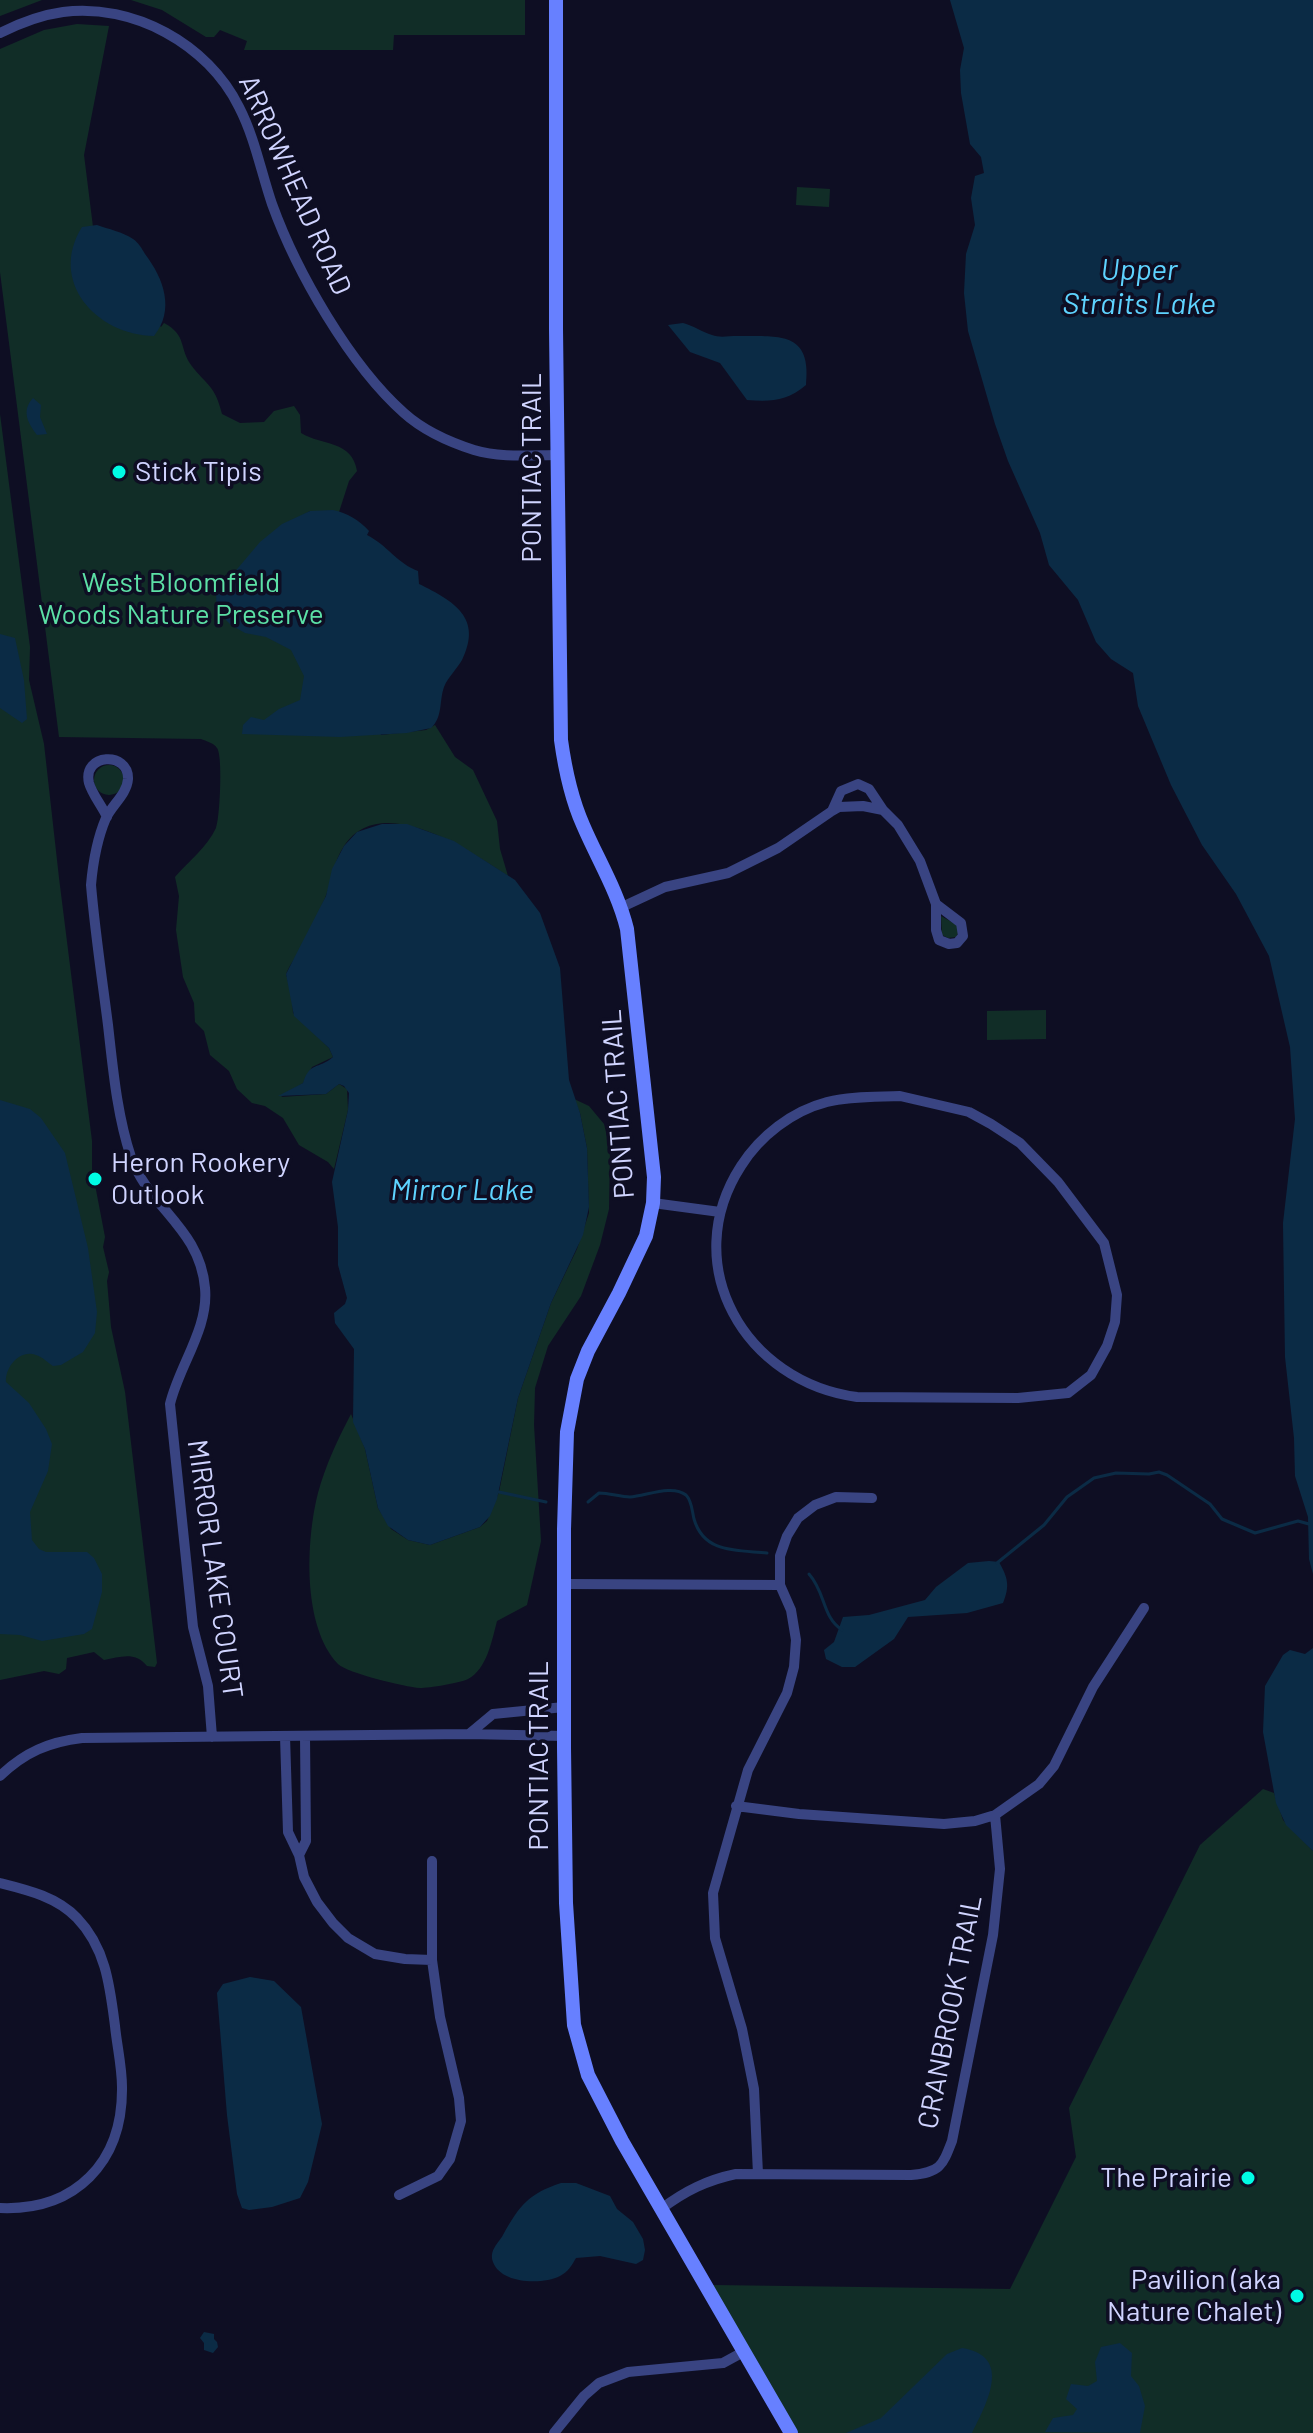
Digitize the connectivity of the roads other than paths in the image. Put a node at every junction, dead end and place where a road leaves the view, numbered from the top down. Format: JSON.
{"nodes":[{"id":1,"x":556,"y":0,"type":"edge"},
{"id":2,"x":0,"y":33,"type":"edge"},
{"id":3,"x":558,"y":455,"type":"junction"},
{"id":4,"x":883,"y":810,"type":"junction"},
{"id":5,"x":832,"y":811,"type":"junction"},
{"id":6,"x":107,"y":817,"type":"junction"},
{"id":7,"x":936,"y":904,"type":"dead end"},
{"id":8,"x":622,"y":907,"type":"junction"},
{"id":9,"x":653,"y":1203,"type":"junction"},
{"id":10,"x":720,"y":1212,"type":"junction"},
{"id":11,"x":872,"y":1498,"type":"dead end"},
{"id":12,"x":564,"y":1584,"type":"junction"},
{"id":13,"x":780,"y":1585,"type":"junction"},
{"id":14,"x":1144,"y":1608,"type":"dead end"},
{"id":15,"x":564,"y":1707,"type":"junction"},
{"id":16,"x":469,"y":1734,"type":"junction"},
{"id":17,"x":285,"y":1736,"type":"junction"},
{"id":18,"x":305,"y":1736,"type":"junction"},
{"id":19,"x":564,"y":1736,"type":"junction"},
{"id":20,"x":212,"y":1737,"type":"junction"},
{"id":21,"x":0,"y":1776,"type":"edge"},
{"id":22,"x":736,"y":1806,"type":"junction"},
{"id":23,"x":286,"y":1808,"type":"junction"},
{"id":24,"x":306,"y":1808,"type":"junction"},
{"id":25,"x":995,"y":1815,"type":"junction"},
{"id":26,"x":299,"y":1855,"type":"junction"},
{"id":27,"x":432,"y":1861,"type":"dead end"},
{"id":28,"x":0,"y":1883,"type":"edge"},
{"id":29,"x":432,"y":1960,"type":"junction"},
{"id":30,"x":758,"y":2174,"type":"junction"},
{"id":31,"x":399,"y":2195,"type":"dead end"},
{"id":32,"x":0,"y":2208,"type":"edge"},
{"id":33,"x":661,"y":2209,"type":"junction"},
{"id":34,"x":745,"y":2351,"type":"junction"},
{"id":35,"x":554,"y":2433,"type":"edge"},
{"id":36,"x":791,"y":2433,"type":"edge"}],
"edges":[{"from":1,"to":3,"type":"main road","name":"PONTIAC TRAIL"},
{"from":2,"to":3,"type":"street","name":"ARROWHEAD ROAD"},
{"from":3,"to":8,"type":"main road","name":"PONTIAC TRAIL"},
{"from":4,"to":5,"type":"street"},
{"from":4,"to":5,"type":"street"},
{"from":4,"to":7,"type":"street"},
{"from":5,"to":8,"type":"street"},
{"from":6,"to":6,"type":"street","name":"MIRROR LAKE COURT"},
{"from":6,"to":20,"type":"street","name":"MIRROR LAKE COURT"},
{"from":8,"to":9,"type":"main road","name":"PONTIAC TRAIL"},
{"from":9,"to":10,"type":"street"},
{"from":9,"to":12,"type":"main road","name":"PONTIAC TRAIL"},
{"from":10,"to":10,"type":"street"},
{"from":11,"to":13,"type":"street"},
{"from":12,"to":13,"type":"street"},
{"from":12,"to":15,"type":"main road","name":"PONTIAC TRAIL"},
{"from":13,"to":22,"type":"street"},
{"from":14,"to":25,"type":"street"},
{"from":15,"to":16,"type":"street"},
{"from":15,"to":19,"type":"main road","name":"PONTIAC TRAIL"},
{"from":16,"to":18,"type":"street"},
{"from":16,"to":19,"type":"street"},
{"from":17,"to":18,"type":"street"},
{"from":17,"to":20,"type":"street"},
{"from":17,"to":23,"type":"street"},
{"from":18,"to":24,"type":"street"},
{"from":19,"to":33,"type":"main road","name":"PONTIAC TRAIL"},
{"from":20,"to":21,"type":"street"},
{"from":22,"to":25,"type":"street"},
{"from":22,"to":30,"type":"street"},
{"from":23,"to":24,"type":"street"},
{"from":23,"to":26,"type":"street"},
{"from":24,"to":26,"type":"street"},
{"from":25,"to":30,"type":"street","name":"CRANBROOK TRAIL"},
{"from":26,"to":29,"type":"street"},
{"from":27,"to":29,"type":"street"},
{"from":28,"to":32,"type":"street"},
{"from":29,"to":31,"type":"street"},
{"from":30,"to":33,"type":"street","name":"CRANBROOK TRAIL"},
{"from":33,"to":34,"type":"main road","name":"PONTIAC TRAIL"},
{"from":34,"to":35,"type":"street"},
{"from":34,"to":36,"type":"main road","name":"PONTIAC TRAIL"}]}
